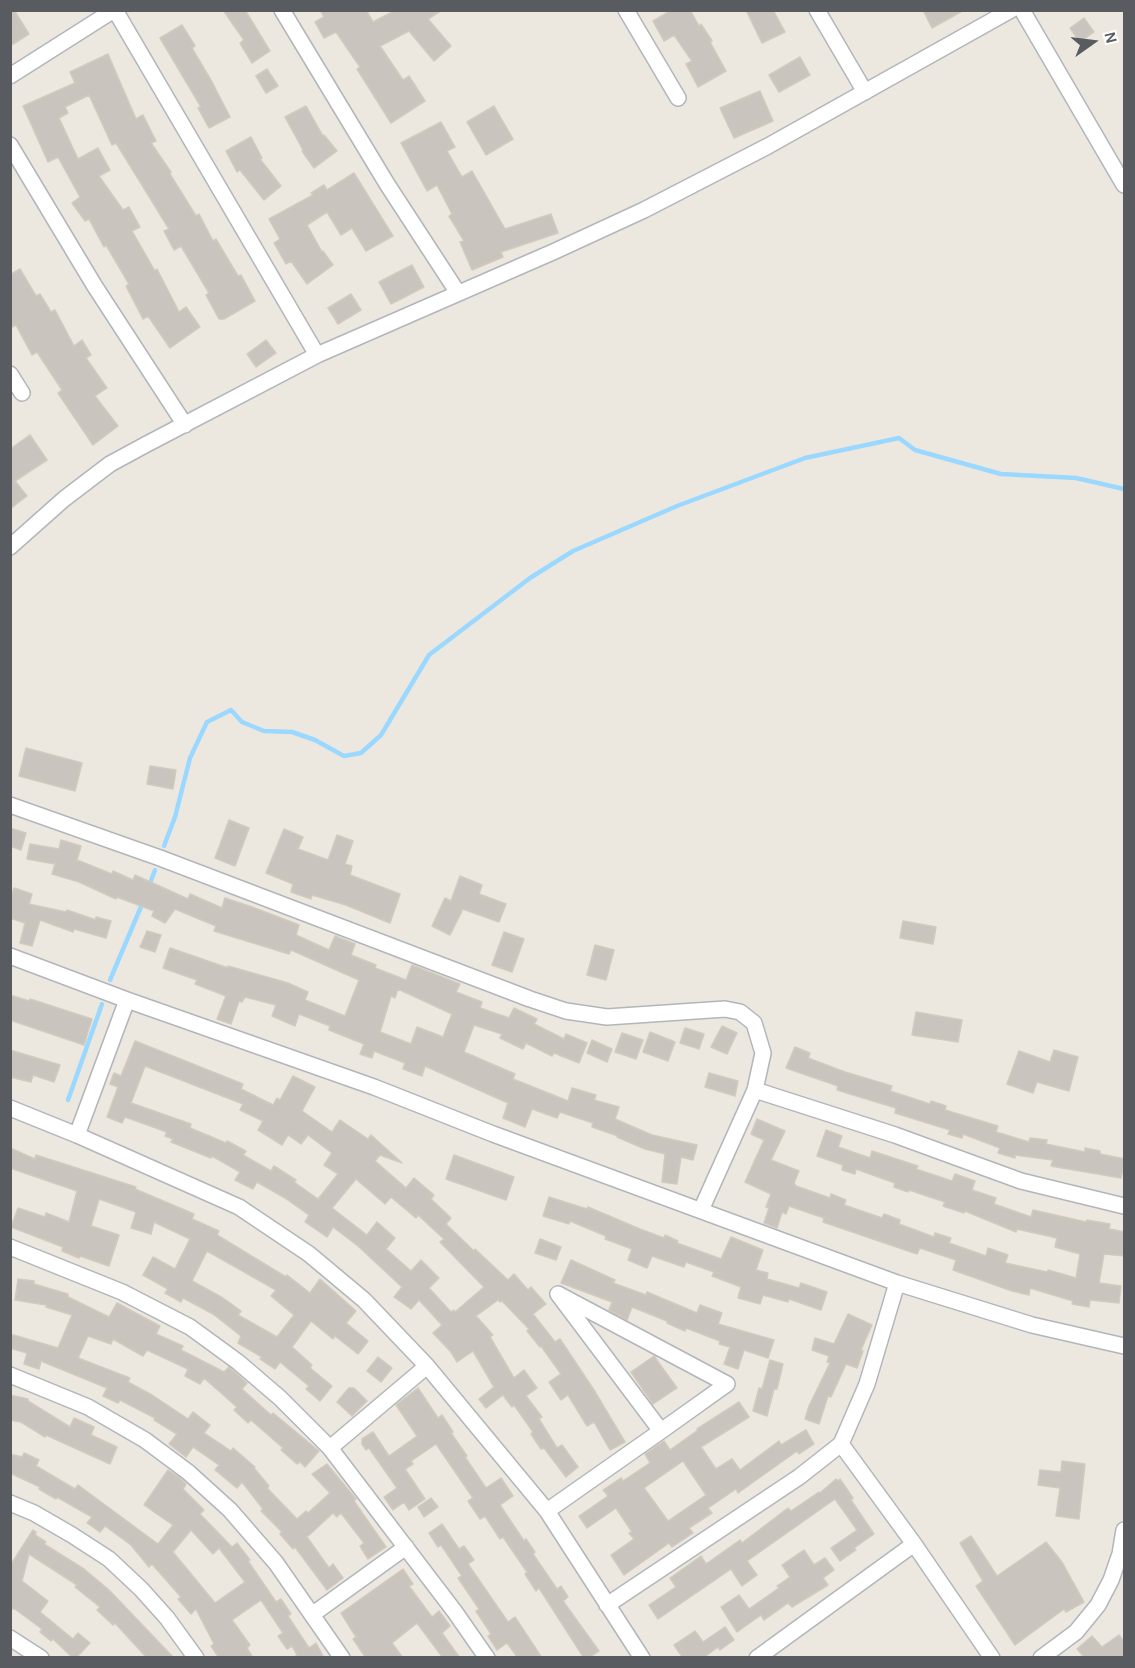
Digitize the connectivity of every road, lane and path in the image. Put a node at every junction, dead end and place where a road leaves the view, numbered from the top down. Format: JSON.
{"nodes":[{"id":1,"x":115,"y":10,"type":"edge"},
{"id":2,"x":282,"y":10,"type":"edge"},
{"id":3,"x":626,"y":10,"type":"edge"},
{"id":4,"x":817,"y":10,"type":"edge"},
{"id":5,"x":1011,"y":10,"type":"edge"},
{"id":6,"x":1022,"y":10,"type":"edge"},
{"id":7,"x":10,"y":76,"type":"edge"},
{"id":8,"x":865,"y":92,"type":"junction"},
{"id":9,"x":678,"y":98,"type":"dead end"},
{"id":10,"x":10,"y":145,"type":"edge"},
{"id":11,"x":1125,"y":185,"type":"edge"},
{"id":12,"x":458,"y":293,"type":"junction"},
{"id":13,"x":317,"y":355,"type":"junction"},
{"id":14,"x":10,"y":374,"type":"edge"},
{"id":15,"x":22,"y":393,"type":"dead end"},
{"id":16,"x":185,"y":425,"type":"junction"},
{"id":17,"x":10,"y":547,"type":"edge"},
{"id":18,"x":10,"y":805,"type":"edge"},
{"id":19,"x":10,"y":956,"type":"edge"},
{"id":20,"x":128,"y":1000,"type":"junction"},
{"id":21,"x":755,"y":1090,"type":"junction"},
{"id":22,"x":10,"y":1108,"type":"edge"},
{"id":23,"x":77,"y":1135,"type":"junction"},
{"id":24,"x":1125,"y":1206,"type":"edge"},
{"id":25,"x":700,"y":1210,"type":"junction"},
{"id":26,"x":10,"y":1247,"type":"edge"},
{"id":27,"x":897,"y":1283,"type":"junction"},
{"id":28,"x":1125,"y":1346,"type":"edge"},
{"id":29,"x":427,"y":1366,"type":"junction"},
{"id":30,"x":10,"y":1375,"type":"edge"},
{"id":31,"x":662,"y":1431,"type":"junction"},
{"id":32,"x":841,"y":1444,"type":"junction"},
{"id":33,"x":330,"y":1448,"type":"junction"},
{"id":34,"x":10,"y":1503,"type":"edge"},
{"id":35,"x":548,"y":1511,"type":"junction"},
{"id":36,"x":1125,"y":1530,"type":"edge"},
{"id":37,"x":914,"y":1544,"type":"junction"},
{"id":38,"x":406,"y":1547,"type":"junction"},
{"id":39,"x":607,"y":1605,"type":"junction"},
{"id":40,"x":313,"y":1614,"type":"junction"},
{"id":41,"x":10,"y":1638,"type":"edge"},
{"id":42,"x":41,"y":1658,"type":"edge"},
{"id":43,"x":196,"y":1658,"type":"edge"},
{"id":44,"x":342,"y":1658,"type":"edge"},
{"id":45,"x":486,"y":1658,"type":"edge"},
{"id":46,"x":642,"y":1658,"type":"edge"},
{"id":47,"x":757,"y":1658,"type":"edge"},
{"id":48,"x":992,"y":1658,"type":"edge"},
{"id":49,"x":1041,"y":1658,"type":"edge"}],
"edges":[{"from":1,"to":7,"type":"street"},
{"from":1,"to":13,"type":"street"},
{"from":2,"to":12,"type":"street"},
{"from":3,"to":9,"type":"street"},
{"from":4,"to":8,"type":"street"},
{"from":5,"to":8,"type":"street"},
{"from":6,"to":11,"type":"street"},
{"from":8,"to":12,"type":"street"},
{"from":10,"to":16,"type":"street"},
{"from":12,"to":13,"type":"street"},
{"from":13,"to":16,"type":"street"},
{"from":14,"to":15,"type":"street"},
{"from":16,"to":17,"type":"street"},
{"from":18,"to":21,"type":"street"},
{"from":19,"to":20,"type":"street"},
{"from":20,"to":23,"type":"street"},
{"from":20,"to":25,"type":"street"},
{"from":21,"to":24,"type":"street"},
{"from":21,"to":25,"type":"street"},
{"from":22,"to":23,"type":"street"},
{"from":23,"to":29,"type":"street"},
{"from":25,"to":27,"type":"street"},
{"from":26,"to":33,"type":"street"},
{"from":27,"to":28,"type":"street"},
{"from":27,"to":32,"type":"street"},
{"from":29,"to":33,"type":"street"},
{"from":29,"to":35,"type":"street"},
{"from":30,"to":40,"type":"street"},
{"from":31,"to":31,"type":"street"},
{"from":31,"to":35,"type":"street"},
{"from":32,"to":37,"type":"street"},
{"from":32,"to":39,"type":"street"},
{"from":33,"to":38,"type":"street"},
{"from":34,"to":43,"type":"street"},
{"from":35,"to":39,"type":"street"},
{"from":36,"to":49,"type":"street"},
{"from":37,"to":47,"type":"street"},
{"from":37,"to":48,"type":"street"},
{"from":38,"to":40,"type":"street"},
{"from":38,"to":45,"type":"street"},
{"from":39,"to":46,"type":"street"},
{"from":40,"to":44,"type":"street"},
{"from":41,"to":42,"type":"street"}]}
